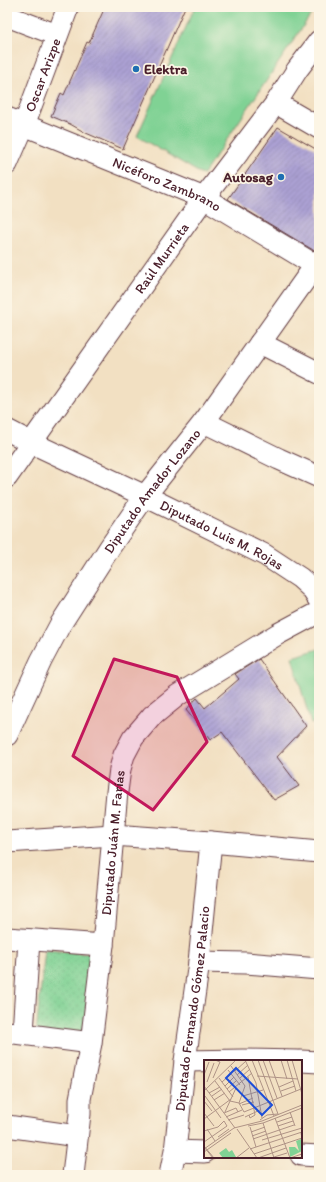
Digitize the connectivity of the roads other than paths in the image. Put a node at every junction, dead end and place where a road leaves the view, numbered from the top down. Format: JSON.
{"nodes":[{"id":1,"x":68,"y":7,"type":"edge"},
{"id":2,"x":7,"y":16,"type":"edge"},
{"id":3,"x":58,"y":35,"type":"junction"},
{"id":4,"x":319,"y":41,"type":"edge"},
{"id":5,"x":276,"y":103,"type":"junction"},
{"id":6,"x":15,"y":122,"type":"edge"},
{"id":7,"x":319,"y":128,"type":"edge"},
{"id":8,"x":7,"y":164,"type":"edge"},
{"id":9,"x":204,"y":198,"type":"junction"},
{"id":10,"x":318,"y":264,"type":"edge"},
{"id":11,"x":260,"y":343,"type":"junction"},
{"id":12,"x":319,"y":373,"type":"edge"},
{"id":13,"x":204,"y":422,"type":"junction"},
{"id":14,"x":7,"y":430,"type":"edge"},
{"id":15,"x":32,"y":443,"type":"junction"},
{"id":16,"x":7,"y":477,"type":"edge"},
{"id":17,"x":319,"y":477,"type":"edge"},
{"id":18,"x":145,"y":496,"type":"junction"},
{"id":19,"x":319,"y":600,"type":"edge"},
{"id":20,"x":319,"y":612,"type":"edge"},
{"id":21,"x":7,"y":735,"type":"edge"},
{"id":22,"x":113,"y":835,"type":"junction"},
{"id":23,"x":7,"y":842,"type":"edge"},
{"id":24,"x":211,"y":842,"type":"junction"},
{"id":25,"x":319,"y":852,"type":"edge"},
{"id":26,"x":7,"y":938,"type":"edge"},
{"id":27,"x":29,"y":940,"type":"junction"},
{"id":28,"x":103,"y":945,"type":"junction"},
{"id":29,"x":199,"y":962,"type":"junction"},
{"id":30,"x":319,"y":969,"type":"edge"},
{"id":31,"x":15,"y":1032,"type":"edge"},
{"id":32,"x":91,"y":1043,"type":"junction"},
{"id":33,"x":185,"y":1061,"type":"junction"},
{"id":34,"x":204,"y":1061,"type":"edge"},
{"id":35,"x":302,"y":1061,"type":"edge"},
{"id":36,"x":319,"y":1062,"type":"edge"},
{"id":37,"x":7,"y":1126,"type":"edge"},
{"id":38,"x":78,"y":1136,"type":"junction"},
{"id":39,"x":175,"y":1151,"type":"junction"},
{"id":40,"x":204,"y":1152,"type":"edge"},
{"id":41,"x":302,"y":1155,"type":"edge"},
{"id":42,"x":319,"y":1156,"type":"edge"},
{"id":43,"x":73,"y":1175,"type":"edge"},
{"id":44,"x":170,"y":1175,"type":"edge"}],
"edges":[{"from":1,"to":3,"type":"street","name":"Oscar Arizpe"},
{"from":2,"to":3,"type":"street"},
{"from":3,"to":6,"type":"street","name":"Oscar Arizpe"},
{"from":4,"to":5,"type":"street","name":"Raúl Murrieta"},
{"from":5,"to":7,"type":"street"},
{"from":5,"to":9,"type":"street","name":"Raúl Murrieta"},
{"from":6,"to":8,"type":"street","name":"Oscar Arizpe"},
{"from":6,"to":9,"type":"street","name":"Nicéforo Zambrano"},
{"from":9,"to":10,"type":"street","name":"Nicéforo Zambrano"},
{"from":9,"to":15,"type":"street","name":"Raúl Murrieta"},
{"from":10,"to":11,"type":"street","name":"Diputado Amador Lozano"},
{"from":11,"to":12,"type":"street"},
{"from":11,"to":13,"type":"street","name":"Diputado Amador Lozano"},
{"from":13,"to":17,"type":"street"},
{"from":13,"to":18,"type":"street","name":"Diputado Amador Lozano"},
{"from":14,"to":15,"type":"street","name":"Diputado Luis M. Rojas"},
{"from":15,"to":16,"type":"street","name":"Raúl Murrieta"},
{"from":15,"to":18,"type":"street","name":"Diputado Luis M. Rojas"},
{"from":18,"to":19,"type":"street","name":"Diputado Luis M. Rojas"},
{"from":18,"to":21,"type":"street","name":"Diputado Amador Lozano"},
{"from":20,"to":22,"type":"street","name":"Diputado Juán M. Farías"},
{"from":22,"to":23,"type":"street"},
{"from":22,"to":24,"type":"street"},
{"from":22,"to":28,"type":"street","name":"Diputado Juán M. Farías"},
{"from":24,"to":25,"type":"street"},
{"from":24,"to":29,"type":"street","name":"Diputado Fernando Gómez Palacio"},
{"from":26,"to":27,"type":"street"},
{"from":27,"to":28,"type":"street"},
{"from":27,"to":31,"type":"street"},
{"from":28,"to":32,"type":"street","name":"Diputado Juán M. Farías"},
{"from":29,"to":30,"type":"street"},
{"from":29,"to":33,"type":"street","name":"Diputado Fernando Gómez Palacio"},
{"from":31,"to":32,"type":"street"},
{"from":32,"to":38,"type":"street","name":"Diputado Juán M. Farías"},
{"from":33,"to":34,"type":"street"},
{"from":33,"to":39,"type":"street","name":"Diputado Fernando Gómez Palacio"},
{"from":35,"to":36,"type":"street"},
{"from":37,"to":38,"type":"street"},
{"from":38,"to":43,"type":"street","name":"Diputado Juán M. Farías"},
{"from":39,"to":40,"type":"street"},
{"from":39,"to":44,"type":"street","name":"Diputado Fernando Gómez Palacio"},
{"from":41,"to":42,"type":"street"}]}
